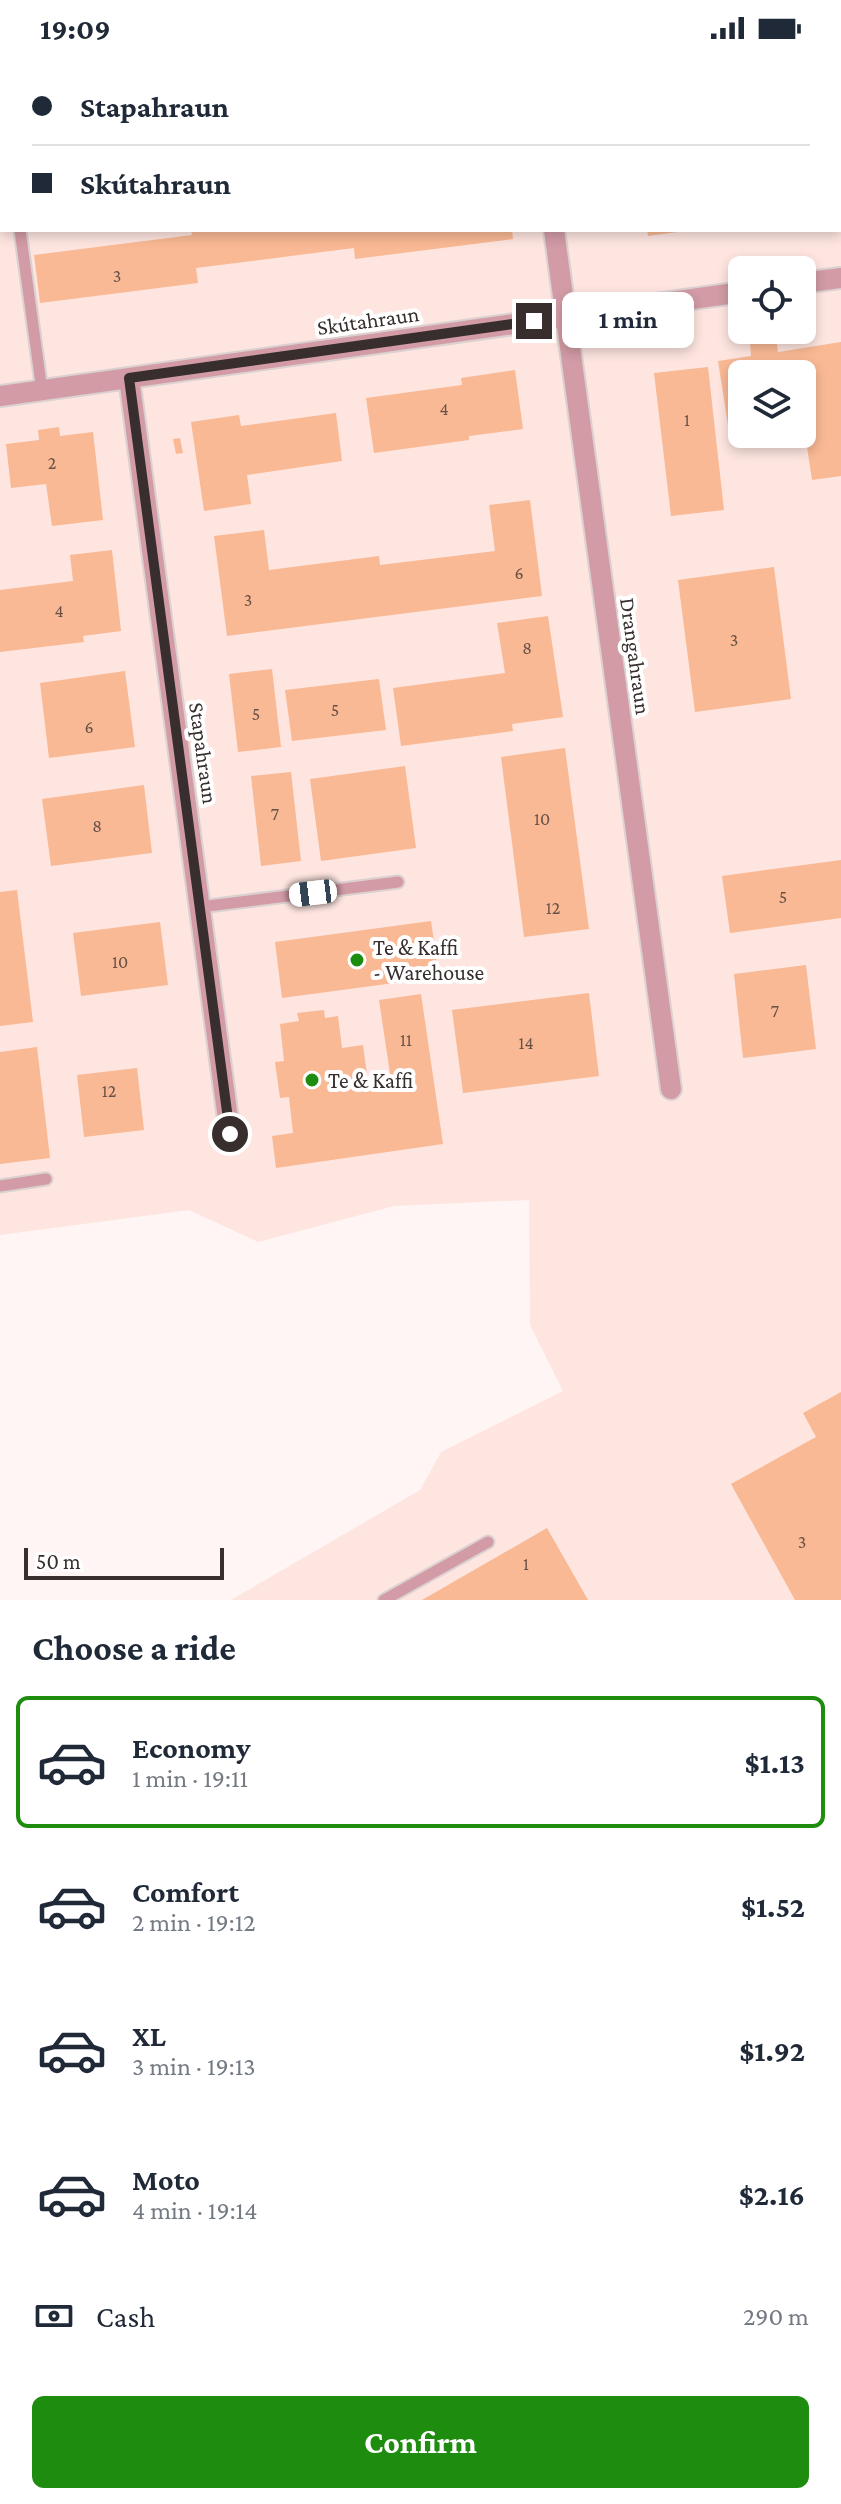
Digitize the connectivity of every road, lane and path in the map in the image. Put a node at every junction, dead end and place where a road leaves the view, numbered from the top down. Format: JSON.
{"nodes":[{"id":1,"x":20,"y":232,"type":"edge"},
{"id":2,"x":554,"y":232,"type":"edge"},
{"id":3,"x":841,"y":278,"type":"edge"},
{"id":4,"x":816,"y":281,"type":"edge"},
{"id":5,"x":728,"y":294,"type":"edge"},
{"id":6,"x":565,"y":317,"type":"junction"},
{"id":7,"x":129,"y":378,"type":"junction"},
{"id":8,"x":42,"y":391,"type":"junction"},
{"id":9,"x":0,"y":396,"type":"edge"},
{"id":10,"x":398,"y":882,"type":"dead end"},
{"id":11,"x":200,"y":907,"type":"junction"},
{"id":12,"x":671,"y":1089,"type":"dead end"},
{"id":13,"x":230,"y":1134,"type":"dead end"},
{"id":14,"x":46,"y":1179,"type":"dead end"},
{"id":15,"x":0,"y":1186,"type":"edge"},
{"id":16,"x":488,"y":1542,"type":"dead end"},
{"id":17,"x":384,"y":1600,"type":"edge"}],
"edges":[{"from":1,"to":8,"type":"lane"},
{"from":2,"to":6,"type":"street","name":"Drangahraun"},
{"from":3,"to":4,"type":"street"},
{"from":5,"to":6,"type":"street","name":"Skútahraun"},
{"from":6,"to":7,"type":"street","name":"Skútahraun"},
{"from":6,"to":12,"type":"street","name":"Drangahraun"},
{"from":7,"to":8,"type":"street","name":"Skútahraun"},
{"from":7,"to":11,"type":"street","name":"Stapahraun"},
{"from":8,"to":9,"type":"street","name":"Skútahraun"},
{"from":10,"to":11,"type":"lane"},
{"from":11,"to":13,"type":"street","name":"Stapahraun"},
{"from":14,"to":15,"type":"lane"},
{"from":16,"to":17,"type":"lane"}]}
